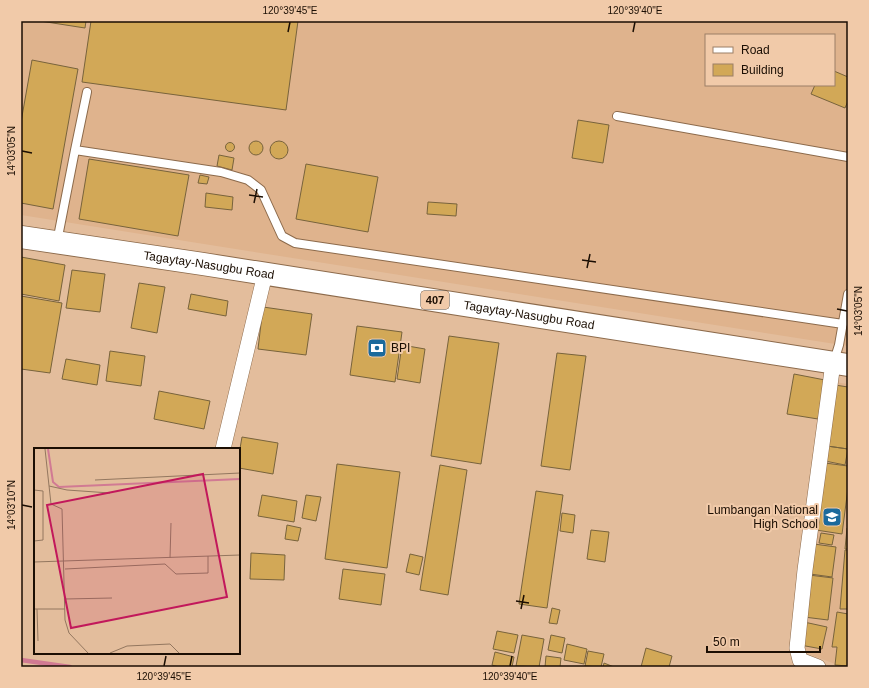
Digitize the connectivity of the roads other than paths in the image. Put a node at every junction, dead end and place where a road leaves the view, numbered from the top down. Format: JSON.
{"nodes":[{"id":1,"x":87,"y":92,"type":"dead end"},
{"id":2,"x":617,"y":116,"type":"dead end"},
{"id":3,"x":75,"y":150,"type":"junction"},
{"id":4,"x":848,"y":157,"type":"edge"},
{"id":5,"x":21,"y":237,"type":"edge"},
{"id":6,"x":57,"y":242,"type":"junction"},
{"id":7,"x":266,"y":274,"type":"junction"},
{"id":8,"x":848,"y":294,"type":"edge"},
{"id":9,"x":842,"y":324,"type":"junction"},
{"id":10,"x":840,"y":364,"type":"edge"},
{"id":11,"x":223,"y":448,"type":"edge"},
{"id":12,"x":818,"y":667,"type":"edge"}],
"edges":[{"from":1,"to":3,"type":"lane"},
{"from":2,"to":4,"type":"lane"},
{"from":3,"to":6,"type":"lane"},
{"from":3,"to":9,"type":"lane"},
{"from":5,"to":6,"type":"main road","name":"Tagaytay-Nasugbu Road","number":"407"},
{"from":6,"to":7,"type":"main road","name":"Tagaytay-Nasugbu Road","number":"407"},
{"from":7,"to":10,"type":"main road","name":"Tagaytay-Nasugbu Road","number":"407"},
{"from":7,"to":11,"type":"street"},
{"from":8,"to":9,"type":"lane"},
{"from":9,"to":10,"type":"lane"},
{"from":10,"to":12,"type":"street"}]}
